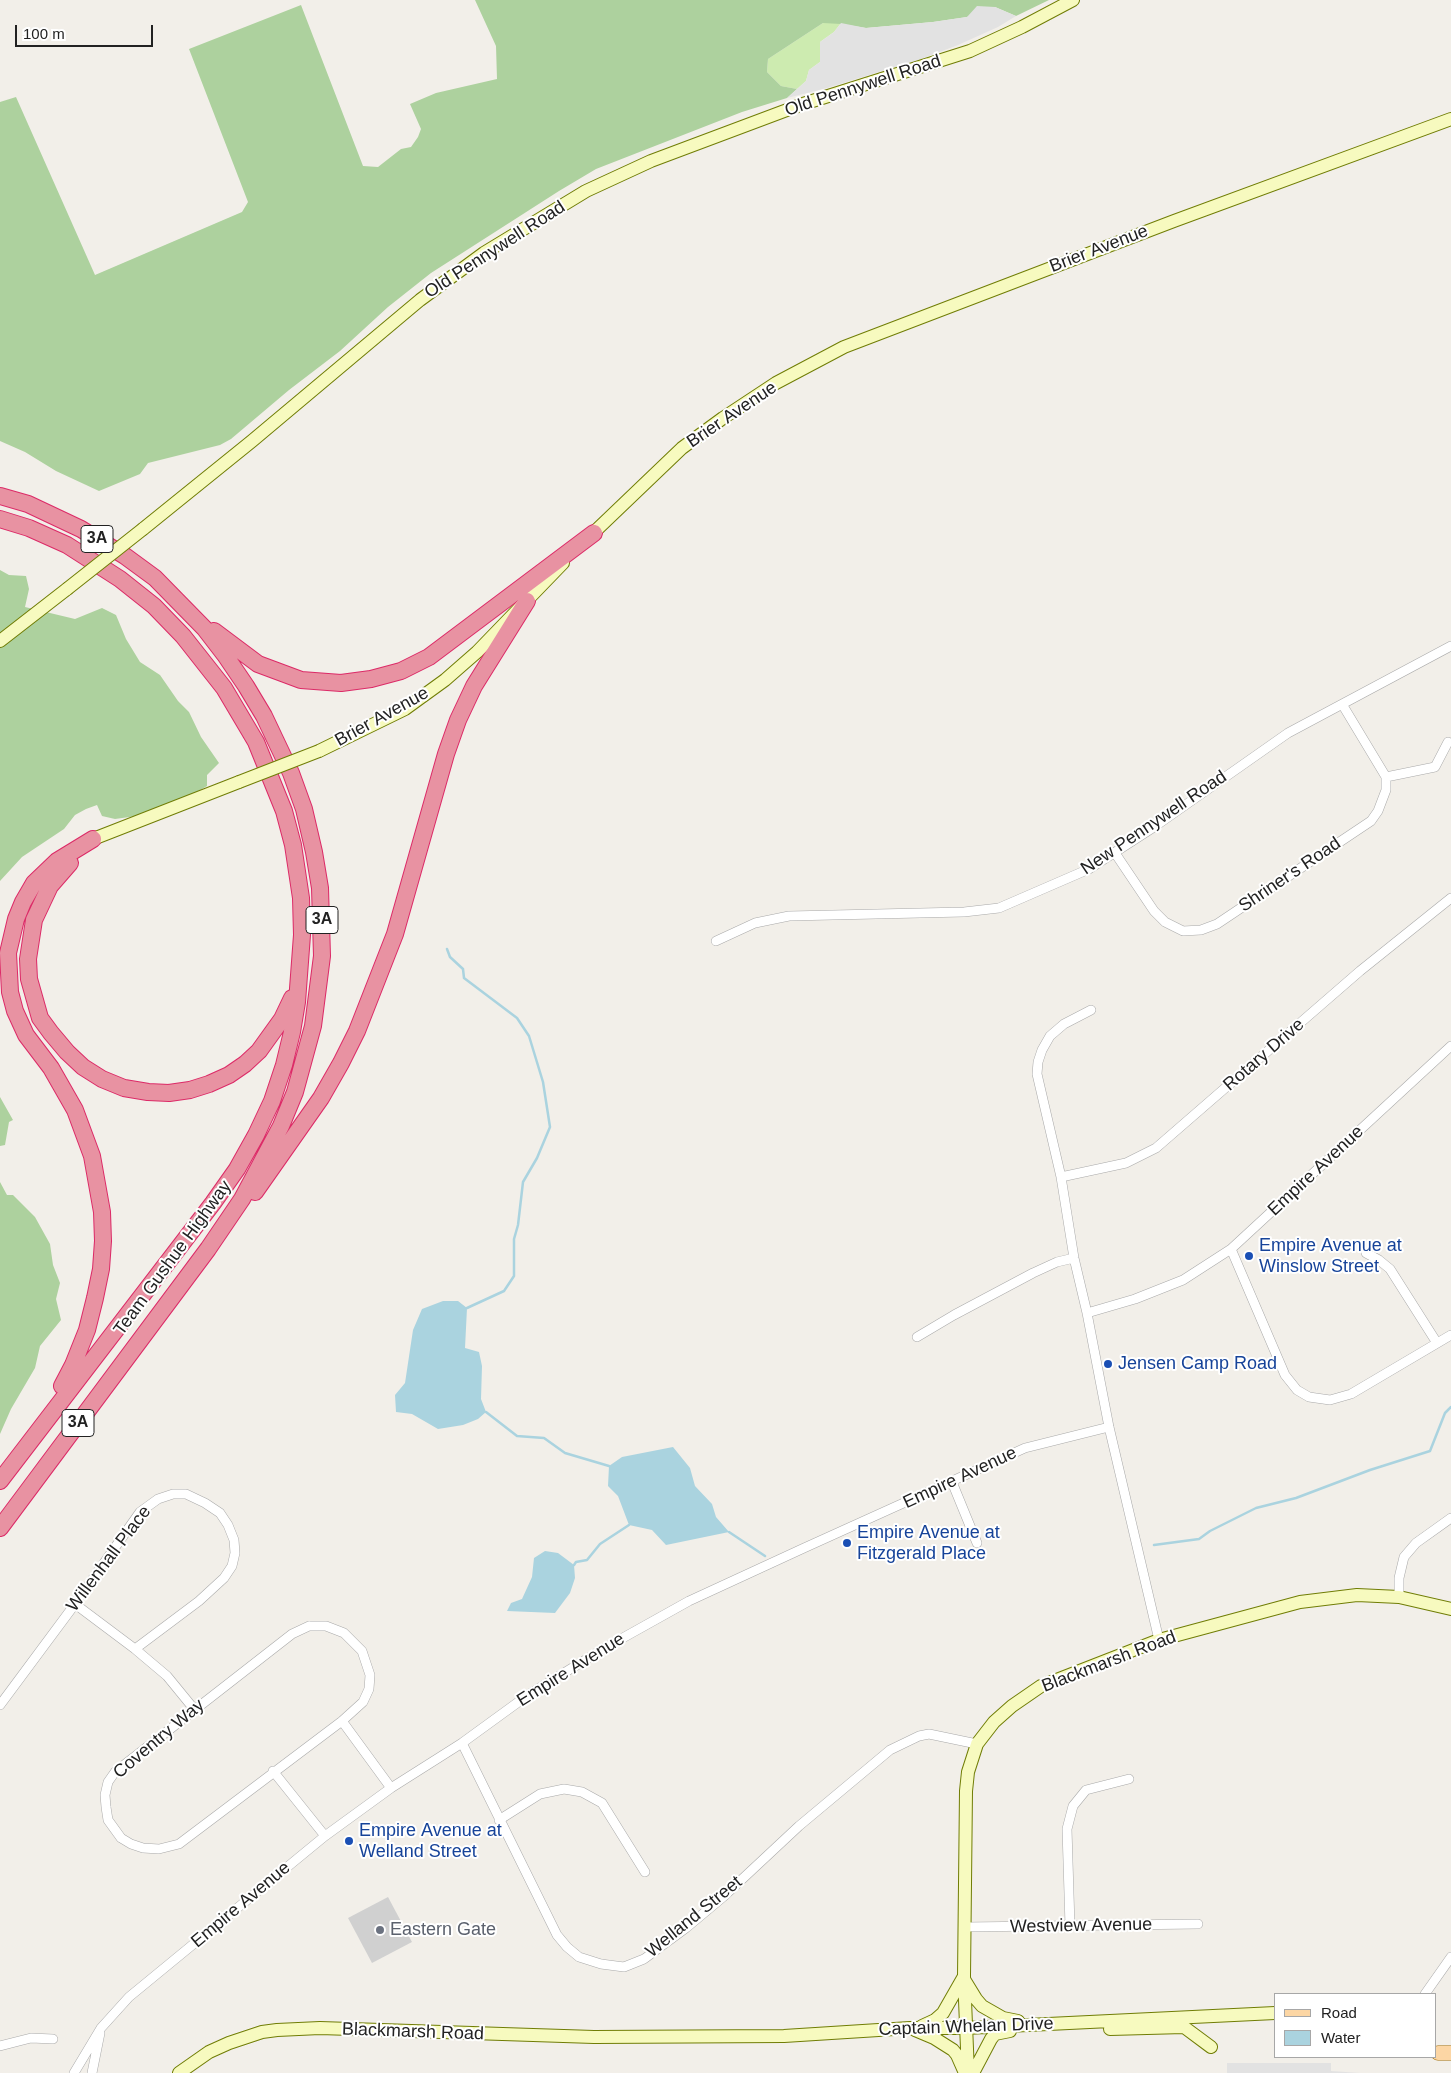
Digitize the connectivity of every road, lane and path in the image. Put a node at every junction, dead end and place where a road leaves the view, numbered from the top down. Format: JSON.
{"nodes":[{"id":1,"x":1073,"y":0,"type":"edge"},
{"id":2,"x":1451,"y":120,"type":"edge"},
{"id":3,"x":0,"y":496,"type":"edge"},
{"id":4,"x":0,"y":519,"type":"edge"},
{"id":5,"x":594,"y":532,"type":"junction"},
{"id":6,"x":527,"y":600,"type":"junction"},
{"id":7,"x":180,"y":604,"type":"junction"},
{"id":8,"x":0,"y":642,"type":"edge"},
{"id":9,"x":1451,"y":646,"type":"edge"},
{"id":10,"x":1342,"y":704,"type":"junction"},
{"id":11,"x":1448,"y":742,"type":"dead end"},
{"id":12,"x":1386,"y":777,"type":"junction"},
{"id":13,"x":92,"y":840,"type":"junction"},
{"id":14,"x":1115,"y":853,"type":"junction"},
{"id":15,"x":1451,"y":898,"type":"edge"},
{"id":16,"x":716,"y":941,"type":"dead end"},
{"id":17,"x":300,"y":971,"type":"junction"},
{"id":18,"x":1091,"y":1010,"type":"dead end"},
{"id":19,"x":1451,"y":1046,"type":"edge"},
{"id":20,"x":1061,"y":1177,"type":"junction"},
{"id":21,"x":1231,"y":1249,"type":"junction"},
{"id":22,"x":208,"y":1250,"type":"junction"},
{"id":23,"x":1366,"y":1253,"type":"dead end"},
{"id":24,"x":1074,"y":1258,"type":"junction"},
{"id":25,"x":1087,"y":1313,"type":"junction"},
{"id":26,"x":1451,"y":1335,"type":"edge"},
{"id":27,"x":917,"y":1337,"type":"dead end"},
{"id":28,"x":1437,"y":1343,"type":"junction"},
{"id":29,"x":40,"y":1427,"type":"junction"},
{"id":30,"x":1108,"y":1427,"type":"junction"},
{"id":31,"x":0,"y":1481,"type":"edge"},
{"id":32,"x":952,"y":1482,"type":"junction"},
{"id":33,"x":1451,"y":1518,"type":"edge"},
{"id":34,"x":0,"y":1528,"type":"edge"},
{"id":35,"x":977,"y":1543,"type":"dead end"},
{"id":36,"x":1399,"y":1597,"type":"junction"},
{"id":37,"x":75,"y":1604,"type":"junction"},
{"id":38,"x":1451,"y":1609,"type":"edge"},
{"id":39,"x":1158,"y":1640,"type":"junction"},
{"id":40,"x":135,"y":1649,"type":"junction"},
{"id":41,"x":0,"y":1705,"type":"edge"},
{"id":42,"x":194,"y":1709,"type":"junction"},
{"id":43,"x":342,"y":1721,"type":"junction"},
{"id":44,"x":462,"y":1743,"type":"junction"},
{"id":45,"x":977,"y":1744,"type":"junction"},
{"id":46,"x":273,"y":1771,"type":"junction"},
{"id":47,"x":1129,"y":1779,"type":"dead end"},
{"id":48,"x":392,"y":1788,"type":"junction"},
{"id":49,"x":499,"y":1820,"type":"junction"},
{"id":50,"x":324,"y":1836,"type":"junction"},
{"id":51,"x":646,"y":1872,"type":"dead end"},
{"id":52,"x":1198,"y":1924,"type":"dead end"},
{"id":53,"x":1070,"y":1926,"type":"junction"},
{"id":54,"x":965,"y":1927,"type":"junction"},
{"id":55,"x":1451,"y":1957,"type":"edge"},
{"id":56,"x":964,"y":1976,"type":"junction"},
{"id":57,"x":1426,"y":1993,"type":"edge"},
{"id":58,"x":1274,"y":2013,"type":"edge"},
{"id":59,"x":1070,"y":2022,"type":"junction"},
{"id":60,"x":1035,"y":2025,"type":"junction"},
{"id":61,"x":101,"y":2028,"type":"junction"},
{"id":62,"x":910,"y":2028,"type":"junction"},
{"id":63,"x":966,"y":2028,"type":"junction"},
{"id":64,"x":656,"y":2037,"type":"joint"},
{"id":65,"x":53,"y":2039,"type":"dead end"},
{"id":66,"x":0,"y":2046,"type":"edge"},
{"id":67,"x":1211,"y":2047,"type":"dead end"},
{"id":68,"x":1441,"y":2052,"type":"edge"},
{"id":69,"x":1451,"y":2059,"type":"edge"},
{"id":70,"x":74,"y":2073,"type":"edge"},
{"id":71,"x":92,"y":2073,"type":"edge"},
{"id":72,"x":180,"y":2073,"type":"edge"},
{"id":73,"x":967,"y":2073,"type":"edge"},
{"id":74,"x":973,"y":2073,"type":"edge"}],
"edges":[{"from":1,"to":8,"type":"main road","name":"Old Pennywell Road","bridge":true},
{"from":2,"to":5,"type":"main road","name":"Brier Avenue"},
{"from":3,"to":7,"type":"highway","name":"Team Gushue Highway","number":"3A"},
{"from":4,"to":17,"type":"highway","name":"Team Gushue Highway","number":"3A"},
{"from":5,"to":6,"type":"main road","name":"Brier Avenue"},
{"from":5,"to":7,"type":"highway"},
{"from":6,"to":13,"type":"main road","name":"Brier Avenue","bridge":true},
{"from":6,"to":22,"type":"highway"},
{"from":7,"to":22,"type":"highway","name":"Team Gushue Highway","number":"3A"},
{"from":9,"to":10,"type":"street","name":"New Pennywell Road"},
{"from":10,"to":12,"type":"street"},
{"from":10,"to":14,"type":"street","name":"New Pennywell Road"},
{"from":11,"to":12,"type":"street"},
{"from":12,"to":14,"type":"street","name":"Shriner's Road"},
{"from":13,"to":17,"type":"highway"},
{"from":13,"to":29,"type":"highway"},
{"from":14,"to":16,"type":"street","name":"New Pennywell Road"},
{"from":15,"to":20,"type":"street","name":"Rotary Drive"},
{"from":17,"to":29,"type":"highway","name":"Team Gushue Highway","number":"3A"},
{"from":18,"to":20,"type":"street"},
{"from":19,"to":21,"type":"street","name":"Empire Avenue"},
{"from":20,"to":24,"type":"street"},
{"from":21,"to":25,"type":"street","name":"Empire Avenue"},
{"from":21,"to":28,"type":"street"},
{"from":22,"to":34,"type":"highway","name":"Team Gushue Highway","number":"3A"},
{"from":23,"to":28,"type":"street"},
{"from":24,"to":25,"type":"street"},
{"from":24,"to":27,"type":"street"},
{"from":25,"to":30,"type":"street"},
{"from":26,"to":28,"type":"street"},
{"from":29,"to":31,"type":"highway","name":"Team Gushue Highway","number":"3A"},
{"from":30,"to":32,"type":"street","name":"Empire Avenue"},
{"from":30,"to":39,"type":"street"},
{"from":32,"to":35,"type":"street"},
{"from":32,"to":44,"type":"street","name":"Empire Avenue"},
{"from":33,"to":36,"type":"street"},
{"from":36,"to":38,"type":"main road","name":"Blackmarsh Road"},
{"from":36,"to":39,"type":"main road","name":"Blackmarsh Road"},
{"from":37,"to":40,"type":"street"},
{"from":37,"to":40,"type":"street","name":"Willenhall Place"},
{"from":37,"to":41,"type":"street","name":"Willenhall Place"},
{"from":39,"to":45,"type":"main road","name":"Blackmarsh Road"},
{"from":40,"to":42,"type":"street"},
{"from":42,"to":43,"type":"street","name":"Coventry Way"},
{"from":42,"to":46,"type":"street","name":"Coventry Way"},
{"from":43,"to":46,"type":"street","name":"Coventry Way"},
{"from":43,"to":48,"type":"street"},
{"from":44,"to":48,"type":"street","name":"Empire Avenue"},
{"from":44,"to":49,"type":"street","name":"Welland Street"},
{"from":45,"to":49,"type":"street","name":"Welland Street"},
{"from":45,"to":54,"type":"main road","name":"Blackmarsh Road"},
{"from":46,"to":50,"type":"street"},
{"from":47,"to":53,"type":"street"},
{"from":48,"to":50,"type":"street","name":"Empire Avenue"},
{"from":49,"to":51,"type":"street"},
{"from":50,"to":61,"type":"street","name":"Empire Avenue"},
{"from":52,"to":53,"type":"street","name":"Westview Avenue"},
{"from":53,"to":54,"type":"street","name":"Westview Avenue"},
{"from":54,"to":56,"type":"main road","name":"Blackmarsh Road"},
{"from":55,"to":57,"type":"street"},
{"from":56,"to":60,"type":"main road"},
{"from":56,"to":62,"type":"main road"},
{"from":56,"to":63,"type":"main road","name":"Blackmarsh Road"},
{"from":58,"to":59,"type":"main road","name":"Captain Whelan Drive"},
{"from":59,"to":60,"type":"main road","name":"Captain Whelan Drive"},
{"from":59,"to":67,"type":"main road"},
{"from":60,"to":63,"type":"main road","name":"Captain Whelan Drive"},
{"from":60,"to":74,"type":"main road"},
{"from":61,"to":70,"type":"street","name":"Empire Avenue"},
{"from":61,"to":71,"type":"street"},
{"from":62,"to":63,"type":"main road","name":"Captain Whelan Drive"},
{"from":62,"to":64,"type":"main road","name":"Captain Whelan Drive"},
{"from":62,"to":73,"type":"main road"},
{"from":63,"to":73,"type":"main road","name":"Blackmarsh Road"},
{"from":64,"to":72,"type":"main road","name":"Blackmarsh Road"},
{"from":65,"to":66,"type":"street"},
{"from":68,"to":69,"type":"main road"}]}
